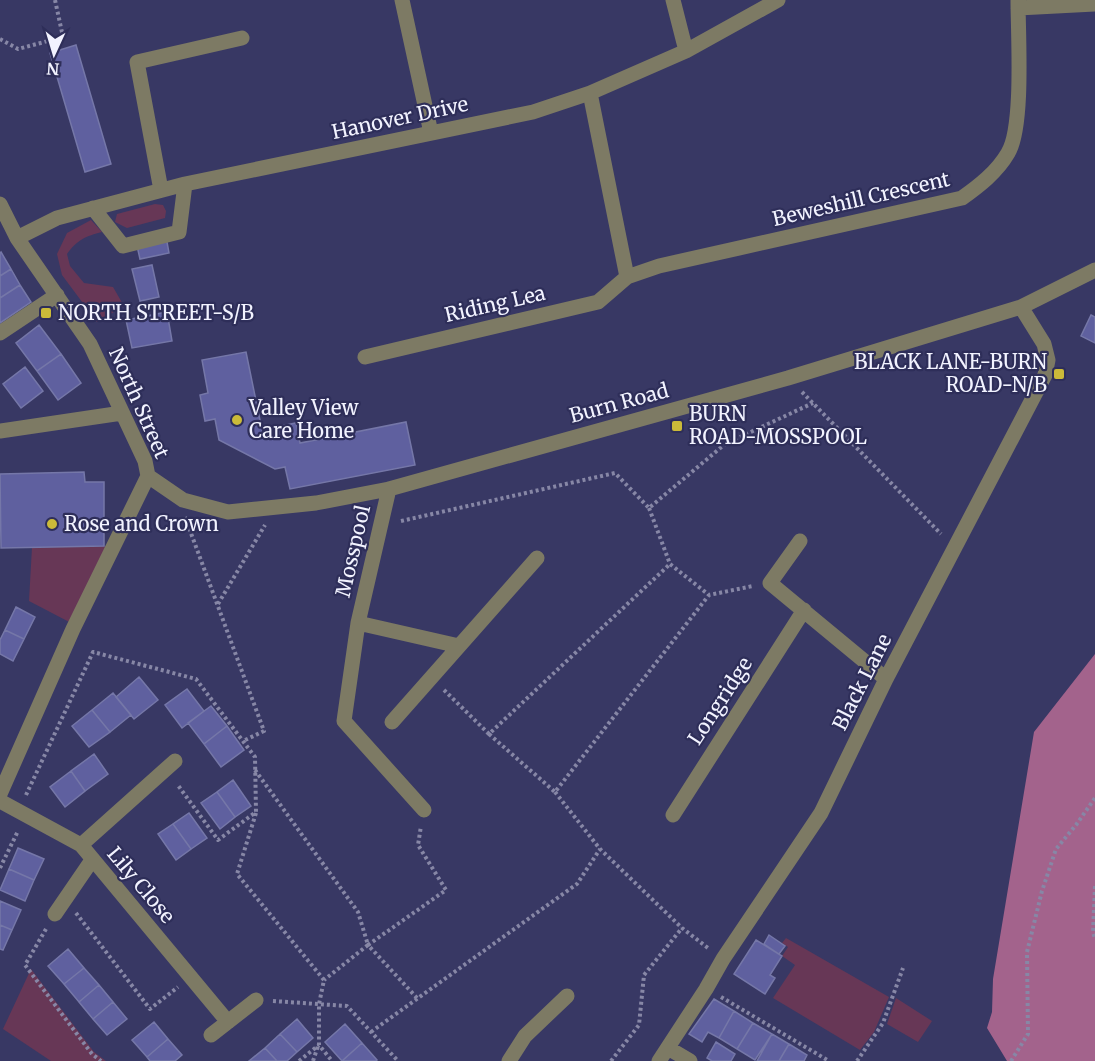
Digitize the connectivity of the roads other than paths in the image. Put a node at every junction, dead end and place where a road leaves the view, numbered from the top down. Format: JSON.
{"nodes":[{"id":1,"x":402,"y":0,"type":"edge"},
{"id":2,"x":673,"y":0,"type":"edge"},
{"id":3,"x":778,"y":0,"type":"edge"},
{"id":4,"x":1018,"y":4,"type":"edge"},
{"id":5,"x":1095,"y":4,"type":"edge"},
{"id":6,"x":242,"y":39,"type":"dead end"},
{"id":7,"x":686,"y":51,"type":"junction"},
{"id":8,"x":590,"y":93,"type":"junction"},
{"id":9,"x":431,"y":133,"type":"junction"},
{"id":10,"x":185,"y":184,"type":"junction"},
{"id":11,"x":161,"y":190,"type":"junction"},
{"id":12,"x":0,"y":204,"type":"edge"},
{"id":13,"x":93,"y":208,"type":"junction"},
{"id":14,"x":17,"y":238,"type":"junction"},
{"id":15,"x":1095,"y":270,"type":"edge"},
{"id":16,"x":627,"y":277,"type":"junction"},
{"id":17,"x":57,"y":295,"type":"junction"},
{"id":18,"x":1022,"y":307,"type":"junction"},
{"id":19,"x":0,"y":333,"type":"edge"},
{"id":20,"x":364,"y":357,"type":"dead end"},
{"id":21,"x":122,"y":412,"type":"junction"},
{"id":22,"x":0,"y":431,"type":"edge"},
{"id":23,"x":148,"y":476,"type":"junction"},
{"id":24,"x":389,"y":489,"type":"junction"},
{"id":25,"x":800,"y":541,"type":"dead end"},
{"id":26,"x":537,"y":558,"type":"dead end"},
{"id":27,"x":804,"y":610,"type":"junction"},
{"id":28,"x":358,"y":623,"type":"junction"},
{"id":29,"x":459,"y":646,"type":"junction"},
{"id":30,"x":886,"y":679,"type":"junction"},
{"id":31,"x":392,"y":722,"type":"dead end"},
{"id":32,"x":171,"y":765,"type":"road end"},
{"id":33,"x":0,"y":794,"type":"edge"},
{"id":34,"x":0,"y":801,"type":"edge"},
{"id":35,"x":424,"y":810,"type":"road end"},
{"id":36,"x":673,"y":815,"type":"dead end"},
{"id":37,"x":81,"y":845,"type":"junction"},
{"id":38,"x":92,"y":860,"type":"junction"},
{"id":39,"x":55,"y":914,"type":"road end"},
{"id":40,"x":567,"y":996,"type":"dead end"},
{"id":41,"x":256,"y":1000,"type":"road end"},
{"id":42,"x":228,"y":1022,"type":"junction"},
{"id":43,"x":211,"y":1035,"type":"dead end"},
{"id":44,"x":668,"y":1048,"type":"junction"},
{"id":45,"x":509,"y":1061,"type":"edge"},
{"id":46,"x":659,"y":1061,"type":"edge"},
{"id":47,"x":690,"y":1061,"type":"edge"}],
"edges":[{"from":1,"to":9,"type":"street"},
{"from":2,"to":7,"type":"street"},
{"from":3,"to":7,"type":"street","name":"Hanover Drive"},
{"from":4,"to":5,"type":"street"},
{"from":4,"to":16,"type":"street","name":"Beweshill Crescent"},
{"from":6,"to":11,"type":"street"},
{"from":7,"to":8,"type":"street","name":"Hanover Drive"},
{"from":8,"to":9,"type":"street","name":"Hanover Drive"},
{"from":8,"to":16,"type":"street"},
{"from":9,"to":10,"type":"street","name":"Hanover Drive"},
{"from":10,"to":11,"type":"street","name":"Hanover Drive"},
{"from":10,"to":13,"type":"street"},
{"from":11,"to":13,"type":"street","name":"Hanover Drive"},
{"from":12,"to":14,"type":"street","name":"North Street"},
{"from":13,"to":14,"type":"street","name":"Hanover Drive"},
{"from":14,"to":17,"type":"street","name":"North Street"},
{"from":15,"to":18,"type":"street","name":"Burn Road"},
{"from":16,"to":20,"type":"street","name":"Riding Lea"},
{"from":17,"to":19,"type":"street"},
{"from":17,"to":21,"type":"street","name":"North Street"},
{"from":18,"to":24,"type":"street","name":"Burn Road"},
{"from":18,"to":30,"type":"street","name":"Black Lane"},
{"from":21,"to":22,"type":"street"},
{"from":21,"to":23,"type":"street","name":"North Street"},
{"from":23,"to":24,"type":"street","name":"Burn Road"},
{"from":23,"to":33,"type":"street","name":"North Street"},
{"from":24,"to":28,"type":"street","name":"Mosspool"},
{"from":25,"to":27,"type":"street"},
{"from":26,"to":29,"type":"street"},
{"from":27,"to":30,"type":"street"},
{"from":27,"to":36,"type":"street","name":"Longridge"},
{"from":28,"to":29,"type":"street","name":"Mosspool"},
{"from":28,"to":35,"type":"street","name":"Mosspool"},
{"from":29,"to":31,"type":"street"},
{"from":30,"to":44,"type":"street","name":"Black Lane"},
{"from":32,"to":37,"type":"street"},
{"from":34,"to":37,"type":"street","name":"Lily Close"},
{"from":37,"to":38,"type":"street","name":"Lily Close"},
{"from":38,"to":39,"type":"street"},
{"from":38,"to":42,"type":"street","name":"Lily Close"},
{"from":40,"to":45,"type":"street"},
{"from":41,"to":42,"type":"street"},
{"from":42,"to":43,"type":"street"},
{"from":44,"to":46,"type":"street","name":"Black Lane"},
{"from":44,"to":47,"type":"street"}]}
